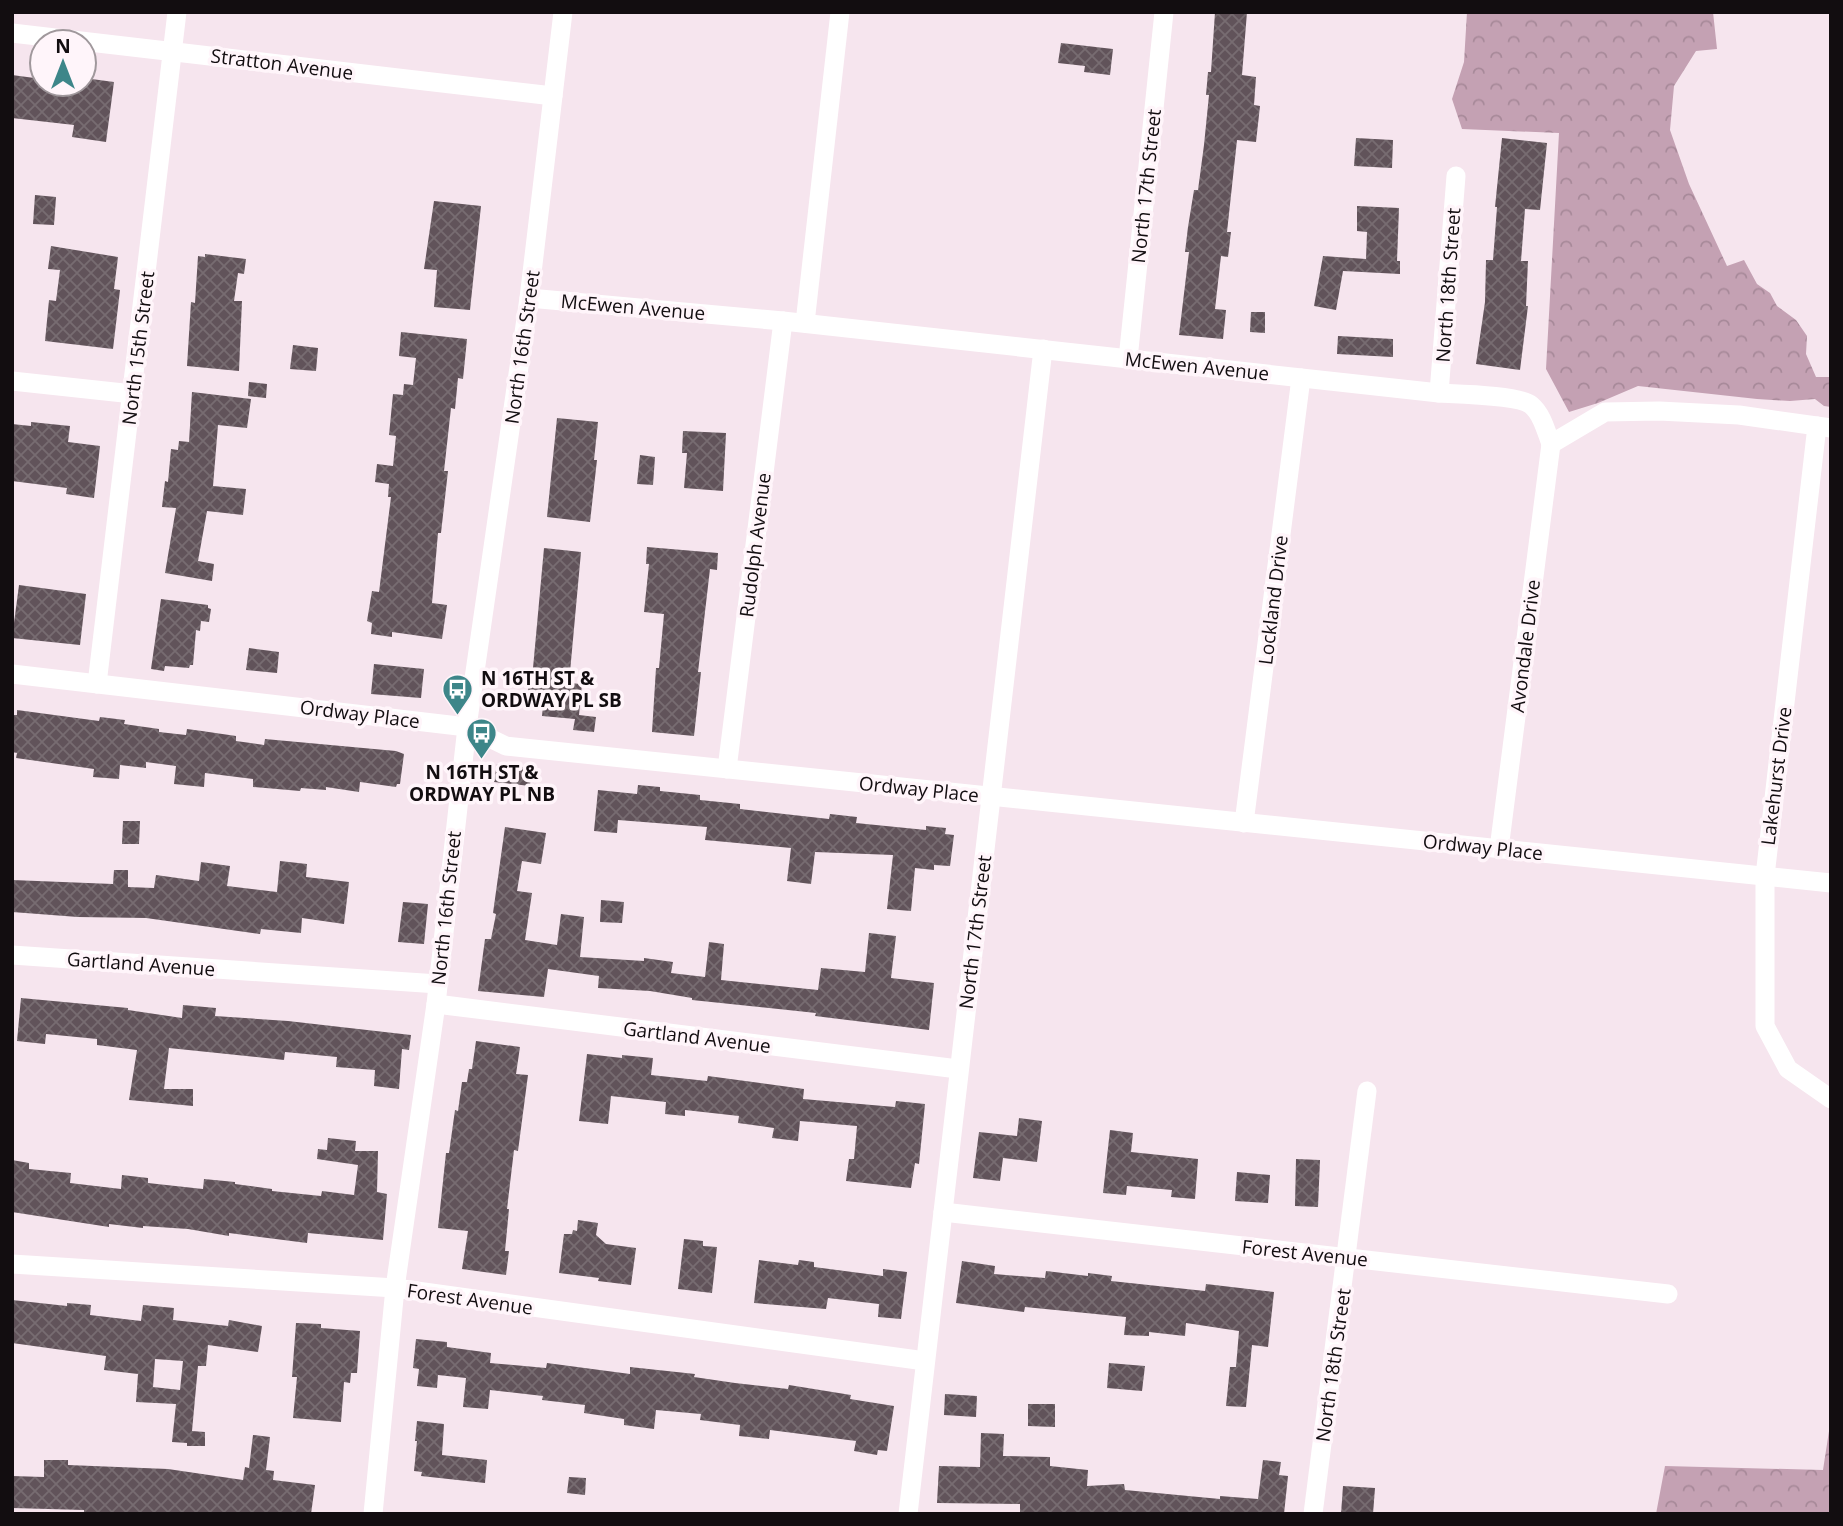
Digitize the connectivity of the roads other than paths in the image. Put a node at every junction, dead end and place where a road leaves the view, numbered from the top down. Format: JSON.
{"nodes":[{"id":1,"x":177,"y":12,"type":"edge"},
{"id":2,"x":563,"y":12,"type":"edge"},
{"id":3,"x":840,"y":12,"type":"edge"},
{"id":4,"x":1164,"y":12,"type":"edge"},
{"id":5,"x":12,"y":33,"type":"edge"},
{"id":6,"x":173,"y":51,"type":"junction"},
{"id":7,"x":552,"y":96,"type":"junction"},
{"id":8,"x":1456,"y":176,"type":"dead end"},
{"id":9,"x":529,"y":298,"type":"junction"},
{"id":10,"x":783,"y":321,"type":"junction"},
{"id":11,"x":805,"y":323,"type":"junction"},
{"id":12,"x":1043,"y":349,"type":"junction"},
{"id":13,"x":1128,"y":359,"type":"junction"},
{"id":14,"x":1301,"y":378,"type":"junction"},
{"id":15,"x":12,"y":381,"type":"edge"},
{"id":16,"x":1439,"y":393,"type":"junction"},
{"id":17,"x":133,"y":394,"type":"junction"},
{"id":18,"x":1824,"y":427,"type":"edge"},
{"id":19,"x":1551,"y":444,"type":"junction"},
{"id":20,"x":12,"y":674,"type":"edge"},
{"id":21,"x":97,"y":684,"type":"junction"},
{"id":22,"x":467,"y":727,"type":"junction"},
{"id":23,"x":727,"y":769,"type":"junction"},
{"id":24,"x":991,"y":796,"type":"junction"},
{"id":25,"x":1244,"y":822,"type":"junction"},
{"id":26,"x":1499,"y":849,"type":"junction"},
{"id":27,"x":1765,"y":876,"type":"junction"},
{"id":28,"x":1831,"y":883,"type":"edge"},
{"id":29,"x":12,"y":955,"type":"edge"},
{"id":30,"x":438,"y":984,"type":"junction"},
{"id":31,"x":436,"y":1004,"type":"junction"},
{"id":32,"x":958,"y":1069,"type":"junction"},
{"id":33,"x":1367,"y":1091,"type":"dead end"},
{"id":34,"x":1831,"y":1099,"type":"edge"},
{"id":35,"x":943,"y":1212,"type":"junction"},
{"id":36,"x":1347,"y":1258,"type":"junction"},
{"id":37,"x":12,"y":1264,"type":"edge"},
{"id":38,"x":395,"y":1288,"type":"junction"},
{"id":39,"x":1668,"y":1294,"type":"dead end"},
{"id":40,"x":925,"y":1361,"type":"junction"},
{"id":41,"x":373,"y":1514,"type":"edge"},
{"id":42,"x":908,"y":1514,"type":"edge"},
{"id":43,"x":1313,"y":1514,"type":"edge"}],
"edges":[{"from":1,"to":6,"type":"street","name":"North 15th Street"},
{"from":2,"to":7,"type":"street","name":"North 16th Street"},
{"from":3,"to":11,"type":"street"},
{"from":4,"to":13,"type":"street","name":"North 17th Street"},
{"from":5,"to":6,"type":"street","name":"Stratton Avenue"},
{"from":6,"to":7,"type":"street","name":"Stratton Avenue"},
{"from":6,"to":17,"type":"street","name":"North 15th Street"},
{"from":7,"to":9,"type":"street","name":"North 16th Street"},
{"from":8,"to":16,"type":"street","name":"North 18th Street"},
{"from":9,"to":10,"type":"street","name":"McEwen Avenue"},
{"from":9,"to":22,"type":"street","name":"North 16th Street"},
{"from":10,"to":11,"type":"street","name":"McEwen Avenue"},
{"from":10,"to":23,"type":"street","name":"Rudolph Avenue"},
{"from":11,"to":12,"type":"street","name":"McEwen Avenue"},
{"from":12,"to":13,"type":"street","name":"McEwen Avenue"},
{"from":12,"to":24,"type":"street","name":"North 17th Street"},
{"from":13,"to":14,"type":"street","name":"McEwen Avenue"},
{"from":14,"to":16,"type":"street","name":"McEwen Avenue"},
{"from":14,"to":25,"type":"street","name":"Lockland Drive"},
{"from":15,"to":17,"type":"street"},
{"from":16,"to":19,"type":"street","name":"McEwen Avenue"},
{"from":17,"to":21,"type":"street","name":"North 15th Street"},
{"from":18,"to":19,"type":"street"},
{"from":18,"to":27,"type":"street","name":"Lakehurst Drive"},
{"from":19,"to":26,"type":"street","name":"Avondale Drive"},
{"from":20,"to":21,"type":"street","name":"Ordway Place"},
{"from":21,"to":22,"type":"street","name":"Ordway Place"},
{"from":22,"to":23,"type":"street","name":"Ordway Place"},
{"from":22,"to":30,"type":"street","name":"North 16th Street"},
{"from":23,"to":24,"type":"street","name":"Ordway Place"},
{"from":24,"to":25,"type":"street","name":"Ordway Place"},
{"from":24,"to":32,"type":"street","name":"North 17th Street"},
{"from":25,"to":26,"type":"street","name":"Ordway Place"},
{"from":26,"to":27,"type":"street","name":"Ordway Place"},
{"from":27,"to":28,"type":"street","name":"Ordway Place"},
{"from":27,"to":34,"type":"street","name":"Lakehurst Drive"},
{"from":29,"to":30,"type":"street","name":"Gartland Avenue"},
{"from":30,"to":31,"type":"street","name":"North 16th Street"},
{"from":31,"to":32,"type":"street","name":"Gartland Avenue"},
{"from":31,"to":38,"type":"street","name":"North 16th Street"},
{"from":32,"to":35,"type":"street","name":"North 17th Street"},
{"from":33,"to":36,"type":"street","name":"North 18th Street"},
{"from":35,"to":36,"type":"street","name":"Forest Avenue"},
{"from":35,"to":40,"type":"street","name":"North 17th Street"},
{"from":36,"to":39,"type":"street","name":"Forest Avenue"},
{"from":36,"to":43,"type":"street","name":"North 18th Street"},
{"from":37,"to":38,"type":"street","name":"Forest Avenue"},
{"from":38,"to":40,"type":"street","name":"Forest Avenue"},
{"from":38,"to":41,"type":"street","name":"North 16th Street"},
{"from":40,"to":42,"type":"street","name":"North 17th Street"}]}
